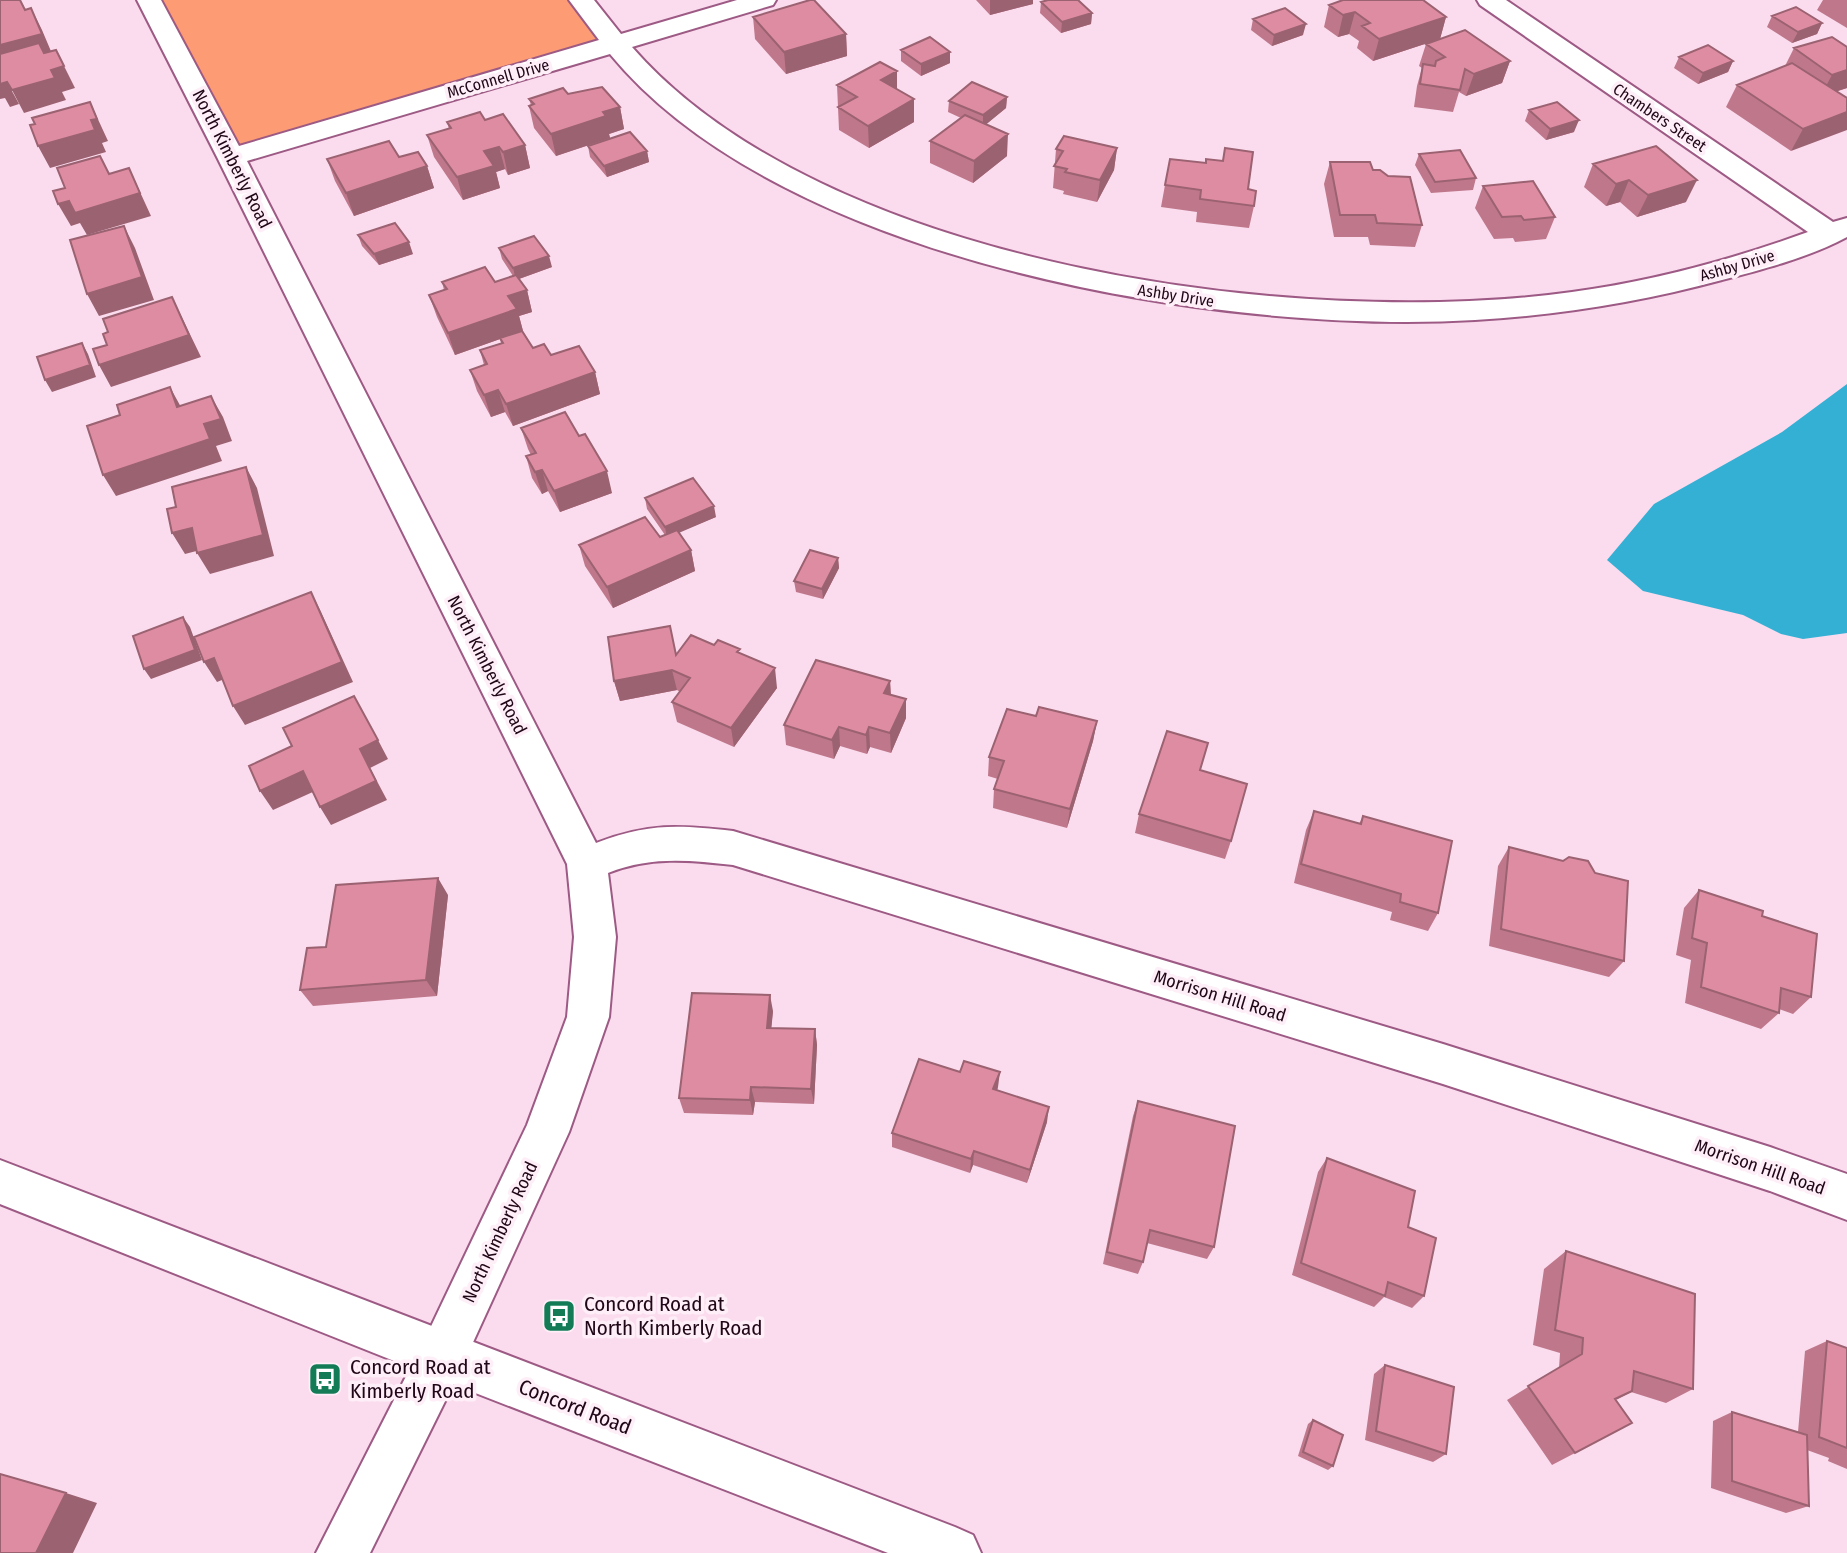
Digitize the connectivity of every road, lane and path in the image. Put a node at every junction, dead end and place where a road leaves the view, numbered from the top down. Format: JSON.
{"nodes":[{"id":1,"x":149,"y":0,"type":"edge"},
{"id":2,"x":581,"y":0,"type":"edge"},
{"id":3,"x":764,"y":0,"type":"edge"},
{"id":4,"x":1489,"y":0,"type":"edge"},
{"id":5,"x":617,"y":43,"type":"junction"},
{"id":6,"x":232,"y":157,"type":"junction"},
{"id":7,"x":1839,"y":231,"type":"edge"},
{"id":8,"x":587,"y":864,"type":"junction"},
{"id":9,"x":0,"y":1182,"type":"edge"},
{"id":10,"x":1847,"y":1197,"type":"edge"},
{"id":11,"x":442,"y":1356,"type":"junction"},
{"id":12,"x":342,"y":1553,"type":"edge"},
{"id":13,"x":955,"y":1553,"type":"edge"}],
"edges":[{"from":1,"to":6,"type":"street","name":"North Kimberly Road"},
{"from":2,"to":5,"type":"street","name":"Ashby Drive"},
{"from":3,"to":5,"type":"street","name":"McConnell Drive"},
{"from":4,"to":7,"type":"street","name":"Chambers Street"},
{"from":5,"to":6,"type":"street","name":"McConnell Drive"},
{"from":5,"to":7,"type":"street","name":"Ashby Drive"},
{"from":6,"to":8,"type":"street","name":"North Kimberly Road"},
{"from":8,"to":10,"type":"street","name":"Morrison Hill Road"},
{"from":8,"to":11,"type":"street","name":"North Kimberly Road"},
{"from":9,"to":11,"type":"street","name":"Concord Road"},
{"from":11,"to":12,"type":"street","name":"North Kimberly Road"},
{"from":11,"to":13,"type":"street","name":"Concord Road"}]}
